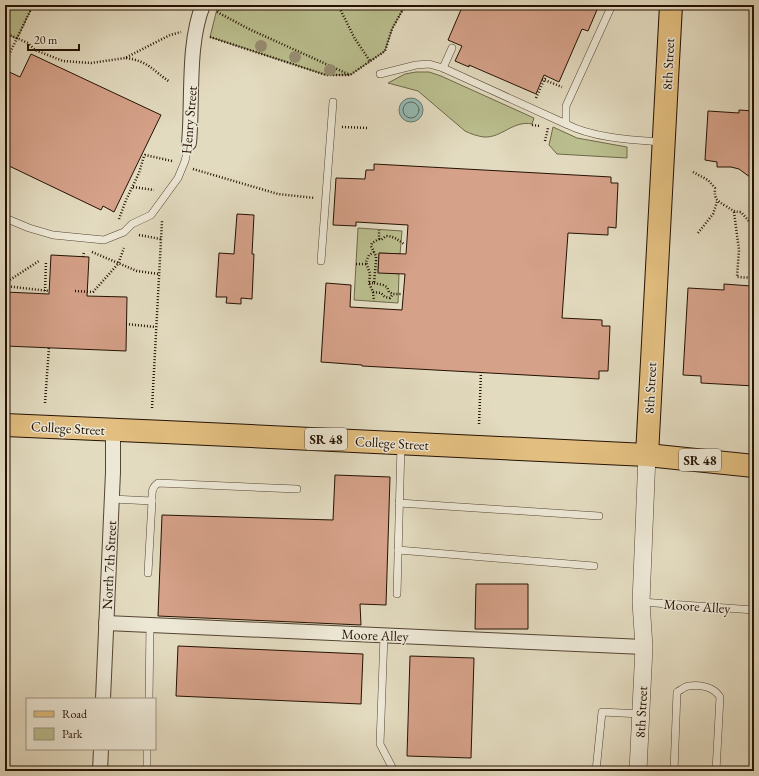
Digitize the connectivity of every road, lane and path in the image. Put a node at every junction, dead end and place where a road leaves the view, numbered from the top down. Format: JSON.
{"nodes":[{"id":1,"x":33,"y":5,"type":"edge"},
{"id":2,"x":39,"y":5,"type":"edge"},
{"id":3,"x":203,"y":5,"type":"edge"},
{"id":4,"x":226,"y":5,"type":"edge"},
{"id":5,"x":338,"y":5,"type":"edge"},
{"id":6,"x":407,"y":5,"type":"edge"},
{"id":7,"x":612,"y":5,"type":"edge"},
{"id":8,"x":671,"y":5,"type":"edge"},
{"id":9,"x":32,"y":9,"type":"junction"},
{"id":10,"x":452,"y":48,"type":"dead end"},
{"id":11,"x":125,"y":58,"type":"dead end"},
{"id":12,"x":370,"y":61,"type":"junction"},
{"id":13,"x":5,"y":63,"type":"edge"},
{"id":14,"x":443,"y":68,"type":"junction"},
{"id":15,"x":380,"y":74,"type":"dead end"},
{"id":16,"x":170,"y":82,"type":"dead end"},
{"id":17,"x":333,"y":102,"type":"dead end"},
{"id":18,"x":566,"y":124,"type":"junction"},
{"id":19,"x":331,"y":126,"type":"junction"},
{"id":20,"x":369,"y":128,"type":"dead end"},
{"id":21,"x":548,"y":128,"type":"dead end"},
{"id":22,"x":545,"y":141,"type":"dead end"},
{"id":23,"x":664,"y":142,"type":"junction"},
{"id":24,"x":190,"y":143,"type":"joint"},
{"id":25,"x":174,"y":161,"type":"dead end"},
{"id":26,"x":193,"y":169,"type":"dead end"},
{"id":27,"x":693,"y":172,"type":"dead end"},
{"id":28,"x":133,"y":187,"type":"junction"},
{"id":29,"x":154,"y":190,"type":"dead end"},
{"id":30,"x":316,"y":199,"type":"dead end"},
{"id":31,"x":717,"y":202,"type":"junction"},
{"id":32,"x":734,"y":212,"type":"junction"},
{"id":33,"x":5,"y":218,"type":"edge"},
{"id":34,"x":162,"y":219,"type":"dead end"},
{"id":35,"x":118,"y":222,"type":"dead end"},
{"id":36,"x":754,"y":227,"type":"edge"},
{"id":37,"x":379,"y":230,"type":"dead end"},
{"id":38,"x":698,"y":233,"type":"dead end"},
{"id":39,"x":139,"y":235,"type":"dead end"},
{"id":40,"x":161,"y":239,"type":"junction"},
{"id":41,"x":379,"y":239,"type":"junction"},
{"id":42,"x":404,"y":244,"type":"dead end"},
{"id":43,"x":124,"y":248,"type":"dead end"},
{"id":44,"x":84,"y":252,"type":"dead end"},
{"id":45,"x":92,"y":252,"type":"dead end"},
{"id":46,"x":374,"y":252,"type":"junction"},
{"id":47,"x":83,"y":257,"type":"dead end"},
{"id":48,"x":40,"y":261,"type":"dead end"},
{"id":49,"x":321,"y":261,"type":"dead end"},
{"id":50,"x":46,"y":262,"type":"dead end"},
{"id":51,"x":118,"y":264,"type":"junction"},
{"id":52,"x":356,"y":264,"type":"dead end"},
{"id":53,"x":367,"y":264,"type":"junction"},
{"id":54,"x":159,"y":274,"type":"junction"},
{"id":55,"x":754,"y":278,"type":"edge"},
{"id":56,"x":5,"y":282,"type":"edge"},
{"id":57,"x":374,"y":282,"type":"junction"},
{"id":58,"x":369,"y":283,"type":"junction"},
{"id":59,"x":5,"y":286,"type":"edge"},
{"id":60,"x":45,"y":291,"type":"junction"},
{"id":61,"x":49,"y":291,"type":"dead end"},
{"id":62,"x":75,"y":291,"type":"dead end"},
{"id":63,"x":373,"y":292,"type":"junction"},
{"id":64,"x":393,"y":294,"type":"junction"},
{"id":65,"x":401,"y":294,"type":"dead end"},
{"id":66,"x":374,"y":301,"type":"dead end"},
{"id":67,"x":126,"y":324,"type":"dead end"},
{"id":68,"x":156,"y":327,"type":"junction"},
{"id":69,"x":49,"y":347,"type":"dead end"},
{"id":70,"x":481,"y":372,"type":"dead end"},
{"id":71,"x":45,"y":403,"type":"dead end"},
{"id":72,"x":152,"y":408,"type":"dead end"},
{"id":73,"x":479,"y":424,"type":"dead end"},
{"id":74,"x":5,"y":426,"type":"edge"},
{"id":75,"x":113,"y":430,"type":"junction"},
{"id":76,"x":401,"y":443,"type":"junction"},
{"id":77,"x":647,"y":455,"type":"junction"},
{"id":78,"x":754,"y":466,"type":"edge"},
{"id":79,"x":297,"y":489,"type":"dead end"},
{"id":80,"x":112,"y":499,"type":"junction"},
{"id":81,"x":152,"y":501,"type":"junction"},
{"id":82,"x":399,"y":503,"type":"junction"},
{"id":83,"x":599,"y":516,"type":"dead end"},
{"id":84,"x":398,"y":550,"type":"junction"},
{"id":85,"x":594,"y":566,"type":"dead end"},
{"id":86,"x":148,"y":573,"type":"dead end"},
{"id":87,"x":397,"y":594,"type":"dead end"},
{"id":88,"x":641,"y":602,"type":"junction"},
{"id":89,"x":754,"y":610,"type":"edge"},
{"id":90,"x":106,"y":623,"type":"junction"},
{"id":91,"x":150,"y":625,"type":"junction"},
{"id":92,"x":384,"y":635,"type":"junction"},
{"id":93,"x":644,"y":646,"type":"junction"},
{"id":94,"x":103,"y":698,"type":"edge"},
{"id":95,"x":148,"y":698,"type":"edge"},
{"id":96,"x":641,"y":714,"type":"junction"},
{"id":97,"x":101,"y":750,"type":"edge"},
{"id":98,"x":147,"y":750,"type":"edge"},
{"id":99,"x":100,"y":771,"type":"edge"},
{"id":100,"x":147,"y":771,"type":"edge"},
{"id":101,"x":394,"y":771,"type":"edge"},
{"id":102,"x":596,"y":771,"type":"edge"},
{"id":103,"x":638,"y":771,"type":"edge"},
{"id":104,"x":674,"y":771,"type":"edge"},
{"id":105,"x":716,"y":771,"type":"edge"}],
"edges":[{"from":1,"to":9,"type":"path"},
{"from":2,"to":9,"type":"path"},
{"from":3,"to":24,"type":"street","name":"Henry Street"},
{"from":4,"to":12,"type":"path"},
{"from":5,"to":12,"type":"path"},
{"from":6,"to":12,"type":"path"},
{"from":7,"to":18,"type":"lane"},
{"from":8,"to":23,"type":"main road","name":"8th Street"},
{"from":9,"to":13,"type":"path"},
{"from":10,"to":14,"type":"lane"},
{"from":11,"to":16,"type":"path"},
{"from":14,"to":15,"type":"lane"},
{"from":14,"to":18,"type":"lane"},
{"from":17,"to":19,"type":"lane"},
{"from":18,"to":23,"type":"lane"},
{"from":19,"to":20,"type":"path"},
{"from":19,"to":49,"type":"lane"},
{"from":21,"to":22,"type":"path"},
{"from":23,"to":77,"type":"main road","name":"8th Street"},
{"from":24,"to":33,"type":"lane","name":"Henry Street"},
{"from":25,"to":28,"type":"path"},
{"from":26,"to":30,"type":"path"},
{"from":27,"to":31,"type":"path"},
{"from":28,"to":29,"type":"path"},
{"from":28,"to":35,"type":"path"},
{"from":31,"to":32,"type":"path"},
{"from":31,"to":38,"type":"path"},
{"from":32,"to":36,"type":"path"},
{"from":32,"to":55,"type":"path"},
{"from":34,"to":40,"type":"path"},
{"from":37,"to":41,"type":"path"},
{"from":39,"to":40,"type":"path"},
{"from":40,"to":54,"type":"path"},
{"from":41,"to":42,"type":"path"},
{"from":41,"to":46,"type":"path"},
{"from":43,"to":51,"type":"path"},
{"from":44,"to":47,"type":"path"},
{"from":45,"to":51,"type":"path"},
{"from":46,"to":53,"type":"path"},
{"from":46,"to":57,"type":"path"},
{"from":48,"to":56,"type":"path"},
{"from":50,"to":60,"type":"path"},
{"from":51,"to":54,"type":"path"},
{"from":51,"to":62,"type":"path"},
{"from":52,"to":53,"type":"path"},
{"from":53,"to":58,"type":"path"},
{"from":54,"to":68,"type":"path"},
{"from":57,"to":58,"type":"path"},
{"from":57,"to":64,"type":"path"},
{"from":58,"to":63,"type":"path"},
{"from":59,"to":60,"type":"path"},
{"from":60,"to":61,"type":"path"},
{"from":63,"to":64,"type":"path"},
{"from":63,"to":66,"type":"path"},
{"from":64,"to":65,"type":"path"},
{"from":67,"to":68,"type":"path"},
{"from":68,"to":72,"type":"path"},
{"from":69,"to":71,"type":"path"},
{"from":70,"to":73,"type":"path"},
{"from":74,"to":75,"type":"main road","name":"College Street","number":"SR 48"},
{"from":75,"to":76,"type":"main road","name":"College Street","number":"SR 48"},
{"from":75,"to":80,"type":"street","name":"North 7th Street"},
{"from":76,"to":77,"type":"main road","name":"College Street","number":"SR 48"},
{"from":76,"to":82,"type":"lane"},
{"from":77,"to":78,"type":"main road","name":"College Street","number":"SR 48"},
{"from":77,"to":88,"type":"street","name":"8th Street"},
{"from":79,"to":81,"type":"lane"},
{"from":80,"to":81,"type":"lane"},
{"from":80,"to":90,"type":"street","name":"North 7th Street"},
{"from":81,"to":86,"type":"lane"},
{"from":82,"to":83,"type":"lane"},
{"from":82,"to":84,"type":"lane"},
{"from":84,"to":85,"type":"lane"},
{"from":84,"to":87,"type":"lane"},
{"from":88,"to":89,"type":"lane","name":"Moore Alley"},
{"from":88,"to":93,"type":"street","name":"8th Street"},
{"from":90,"to":91,"type":"street","name":"Moore Alley"},
{"from":90,"to":94,"type":"street","name":"North 7th Street"},
{"from":91,"to":92,"type":"street","name":"Moore Alley"},
{"from":91,"to":95,"type":"lane"},
{"from":92,"to":93,"type":"street","name":"Moore Alley"},
{"from":92,"to":101,"type":"lane"},
{"from":93,"to":96,"type":"street","name":"8th Street"},
{"from":96,"to":102,"type":"lane"},
{"from":96,"to":103,"type":"street","name":"8th Street"},
{"from":97,"to":99,"type":"street"},
{"from":98,"to":100,"type":"lane"},
{"from":104,"to":105,"type":"lane"}]}
